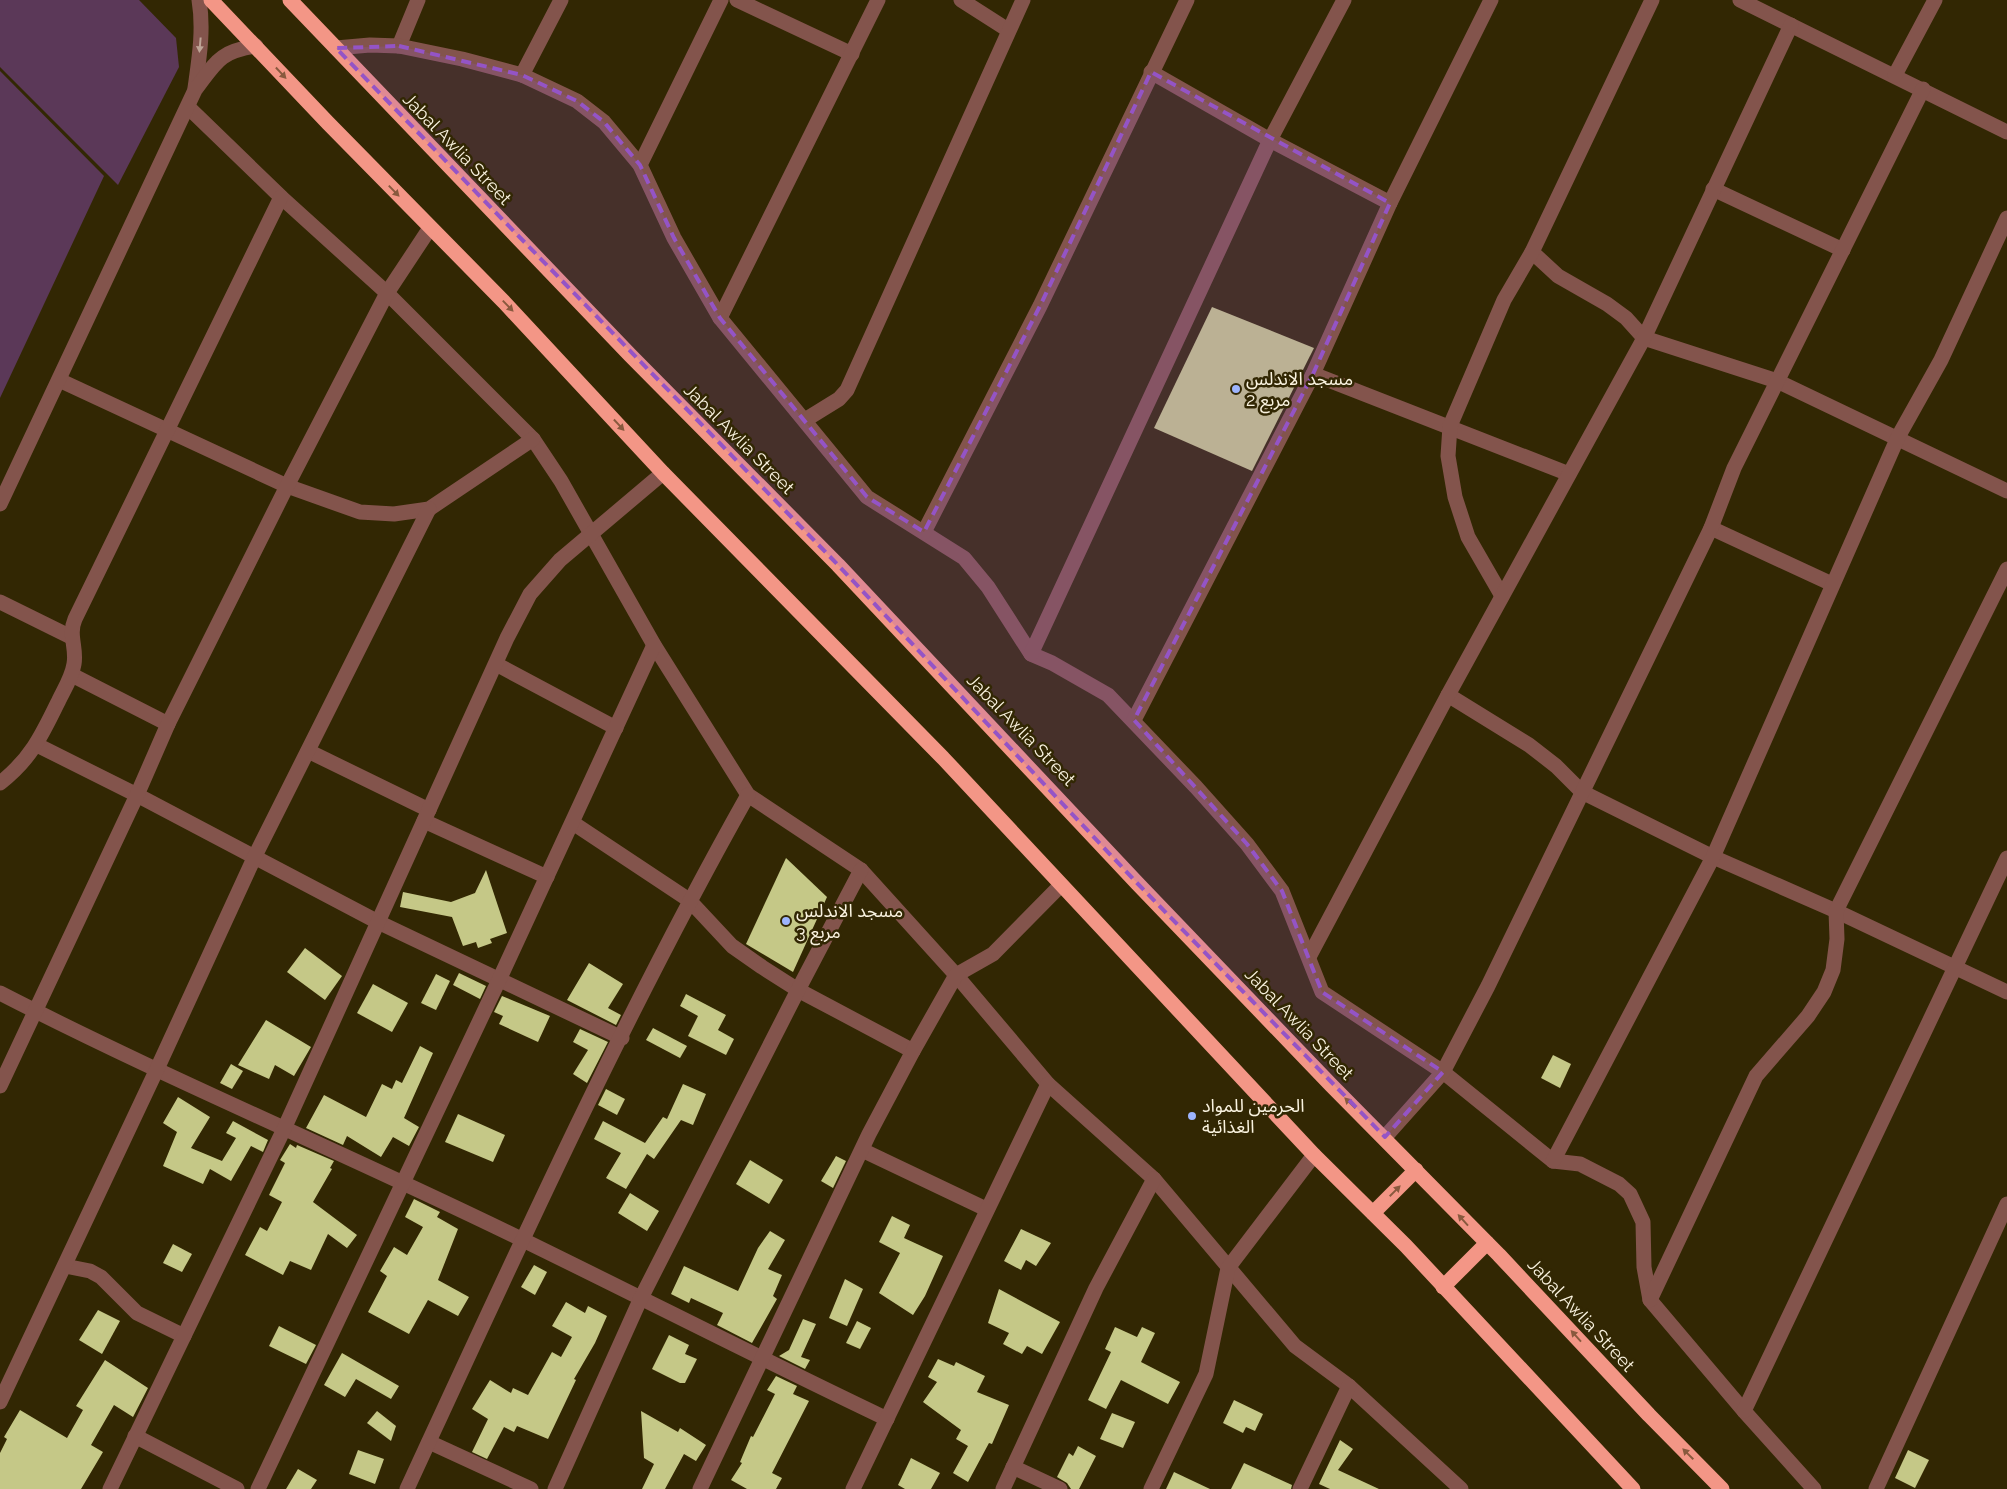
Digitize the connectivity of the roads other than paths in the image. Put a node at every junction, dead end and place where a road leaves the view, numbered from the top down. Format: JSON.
{"nodes":[{"id":1,"x":199,"y":0,"type":"edge"},
{"id":2,"x":211,"y":0,"type":"edge"},
{"id":3,"x":290,"y":0,"type":"edge"},
{"id":4,"x":302,"y":0,"type":"edge"},
{"id":5,"x":418,"y":0,"type":"edge"},
{"id":6,"x":560,"y":0,"type":"edge"},
{"id":7,"x":721,"y":0,"type":"edge"},
{"id":8,"x":737,"y":0,"type":"edge"},
{"id":9,"x":878,"y":0,"type":"edge"},
{"id":10,"x":961,"y":0,"type":"edge"},
{"id":11,"x":1023,"y":0,"type":"edge"},
{"id":12,"x":1187,"y":0,"type":"edge"},
{"id":13,"x":1344,"y":0,"type":"edge"},
{"id":14,"x":1491,"y":0,"type":"edge"},
{"id":15,"x":1652,"y":0,"type":"edge"},
{"id":16,"x":1740,"y":0,"type":"edge"},
{"id":17,"x":1935,"y":0,"type":"edge"},
{"id":18,"x":310,"y":20,"type":"junction"},
{"id":19,"x":1791,"y":25,"type":"junction"},
{"id":20,"x":1008,"y":30,"type":"junction"},
{"id":21,"x":256,"y":46,"type":"junction"},
{"id":22,"x":399,"y":46,"type":"junction"},
{"id":23,"x":336,"y":48,"type":"junction"},
{"id":24,"x":852,"y":54,"type":"junction"},
{"id":25,"x":1151,"y":72,"type":"junction"},
{"id":26,"x":1895,"y":75,"type":"junction"},
{"id":27,"x":522,"y":76,"type":"junction"},
{"id":28,"x":1923,"y":89,"type":"junction"},
{"id":29,"x":195,"y":90,"type":"junction"},
{"id":30,"x":188,"y":107,"type":"junction"},
{"id":31,"x":2007,"y":132,"type":"edge"},
{"id":32,"x":1270,"y":140,"type":"junction"},
{"id":33,"x":640,"y":165,"type":"junction"},
{"id":34,"x":1713,"y":189,"type":"junction"},
{"id":35,"x":281,"y":197,"type":"junction"},
{"id":36,"x":1390,"y":203,"type":"junction"},
{"id":37,"x":2007,"y":218,"type":"edge"},
{"id":38,"x":430,"y":228,"type":"junction"},
{"id":39,"x":1843,"y":250,"type":"junction"},
{"id":40,"x":1532,"y":252,"type":"junction"},
{"id":41,"x":387,"y":293,"type":"junction"},
{"id":42,"x":720,"y":318,"type":"junction"},
{"id":43,"x":1644,"y":338,"type":"junction"},
{"id":44,"x":1313,"y":374,"type":"junction"},
{"id":45,"x":59,"y":380,"type":"junction"},
{"id":46,"x":1777,"y":381,"type":"junction"},
{"id":47,"x":805,"y":420,"type":"junction"},
{"id":48,"x":1450,"y":426,"type":"junction"},
{"id":49,"x":169,"y":430,"type":"junction"},
{"id":50,"x":1898,"y":437,"type":"junction"},
{"id":51,"x":534,"y":439,"type":"junction"},
{"id":52,"x":663,"y":473,"type":"junction"},
{"id":53,"x":1570,"y":474,"type":"junction"},
{"id":54,"x":287,"y":486,"type":"junction"},
{"id":55,"x":2007,"y":491,"type":"edge"},
{"id":56,"x":0,"y":504,"type":"edge"},
{"id":57,"x":429,"y":509,"type":"junction"},
{"id":58,"x":1710,"y":528,"type":"junction"},
{"id":59,"x":924,"y":532,"type":"junction"},
{"id":60,"x":591,"y":533,"type":"junction"},
{"id":61,"x":2007,"y":569,"type":"edge"},
{"id":62,"x":1832,"y":584,"type":"junction"},
{"id":63,"x":1502,"y":596,"type":"junction"},
{"id":64,"x":0,"y":602,"type":"edge"},
{"id":65,"x":71,"y":637,"type":"junction"},
{"id":66,"x":654,"y":645,"type":"junction"},
{"id":67,"x":1031,"y":654,"type":"junction"},
{"id":68,"x":496,"y":664,"type":"junction"},
{"id":69,"x":72,"y":675,"type":"junction"},
{"id":70,"x":1448,"y":695,"type":"junction"},
{"id":71,"x":1134,"y":720,"type":"junction"},
{"id":72,"x":168,"y":724,"type":"junction"},
{"id":73,"x":616,"y":728,"type":"junction"},
{"id":74,"x":37,"y":745,"type":"junction"},
{"id":75,"x":308,"y":751,"type":"junction"},
{"id":76,"x":0,"y":783,"type":"edge"},
{"id":77,"x":1582,"y":792,"type":"junction"},
{"id":78,"x":138,"y":795,"type":"junction"},
{"id":79,"x":748,"y":795,"type":"junction"},
{"id":80,"x":427,"y":815,"type":"junction"},
{"id":81,"x":572,"y":823,"type":"junction"},
{"id":82,"x":255,"y":856,"type":"junction"},
{"id":83,"x":1713,"y":857,"type":"junction"},
{"id":84,"x":2007,"y":858,"type":"edge"},
{"id":85,"x":861,"y":870,"type":"junction"},
{"id":86,"x":547,"y":877,"type":"junction"},
{"id":87,"x":1061,"y":885,"type":"junction"},
{"id":88,"x":689,"y":900,"type":"junction"},
{"id":89,"x":1836,"y":911,"type":"junction"},
{"id":90,"x":378,"y":922,"type":"junction"},
{"id":91,"x":1309,"y":957,"type":"junction"},
{"id":92,"x":1955,"y":966,"type":"junction"},
{"id":93,"x":956,"y":975,"type":"junction"},
{"id":94,"x":499,"y":980,"type":"junction"},
{"id":95,"x":798,"y":990,"type":"junction"},
{"id":96,"x":2007,"y":992,"type":"edge"},
{"id":97,"x":0,"y":993,"type":"edge"},
{"id":98,"x":35,"y":1011,"type":"junction"},
{"id":99,"x":622,"y":1038,"type":"junction"},
{"id":100,"x":912,"y":1051,"type":"junction"},
{"id":101,"x":158,"y":1069,"type":"junction"},
{"id":102,"x":1443,"y":1072,"type":"junction"},
{"id":103,"x":1048,"y":1084,"type":"junction"},
{"id":104,"x":0,"y":1086,"type":"edge"},
{"id":105,"x":284,"y":1129,"type":"junction"},
{"id":106,"x":1385,"y":1138,"type":"junction"},
{"id":107,"x":862,"y":1150,"type":"junction"},
{"id":108,"x":1314,"y":1155,"type":"junction"},
{"id":109,"x":1553,"y":1161,"type":"junction"},
{"id":110,"x":1416,"y":1170,"type":"junction"},
{"id":111,"x":1154,"y":1179,"type":"junction"},
{"id":112,"x":401,"y":1183,"type":"junction"},
{"id":113,"x":2007,"y":1204,"type":"edge"},
{"id":114,"x":986,"y":1209,"type":"junction"},
{"id":115,"x":1373,"y":1212,"type":"junction"},
{"id":116,"x":523,"y":1240,"type":"junction"},
{"id":117,"x":1487,"y":1243,"type":"junction"},
{"id":118,"x":64,"y":1266,"type":"junction"},
{"id":119,"x":1228,"y":1268,"type":"junction"},
{"id":120,"x":1443,"y":1287,"type":"junction"},
{"id":121,"x":640,"y":1300,"type":"junction"},
{"id":122,"x":1650,"y":1300,"type":"junction"},
{"id":123,"x":184,"y":1336,"type":"junction"},
{"id":124,"x":761,"y":1359,"type":"junction"},
{"id":125,"x":4,"y":1381,"type":"edge"},
{"id":126,"x":1349,"y":1386,"type":"junction"},
{"id":127,"x":0,"y":1402,"type":"edge"},
{"id":128,"x":1744,"y":1411,"type":"junction"},
{"id":129,"x":886,"y":1419,"type":"junction"},
{"id":130,"x":135,"y":1436,"type":"junction"},
{"id":131,"x":429,"y":1442,"type":"junction"},
{"id":132,"x":1013,"y":1467,"type":"junction"},
{"id":133,"x":1446,"y":1483,"type":"edge"},
{"id":134,"x":1629,"y":1488,"type":"edge"},
{"id":135,"x":110,"y":1489,"type":"edge"},
{"id":136,"x":237,"y":1489,"type":"edge"},
{"id":137,"x":258,"y":1489,"type":"edge"},
{"id":138,"x":407,"y":1489,"type":"edge"},
{"id":139,"x":531,"y":1489,"type":"edge"},
{"id":140,"x":555,"y":1489,"type":"edge"},
{"id":141,"x":700,"y":1489,"type":"edge"},
{"id":142,"x":853,"y":1489,"type":"edge"},
{"id":143,"x":1003,"y":1489,"type":"edge"},
{"id":144,"x":1060,"y":1489,"type":"edge"},
{"id":145,"x":1151,"y":1489,"type":"edge"},
{"id":146,"x":1300,"y":1489,"type":"edge"},
{"id":147,"x":1461,"y":1489,"type":"edge"},
{"id":148,"x":1722,"y":1489,"type":"edge"},
{"id":149,"x":1814,"y":1489,"type":"edge"},
{"id":150,"x":1876,"y":1489,"type":"edge"}],
"edges":[{"from":1,"to":29,"type":"street","one_way":true},
{"from":2,"to":21,"type":"highway"},
{"from":3,"to":18,"type":"highway","name":"Jabal Awlia Street"},
{"from":4,"to":18,"type":"street"},
{"from":5,"to":22,"type":"street"},
{"from":6,"to":27,"type":"street"},
{"from":7,"to":33,"type":"street"},
{"from":8,"to":24,"type":"street"},
{"from":9,"to":24,"type":"street"},
{"from":10,"to":20,"type":"street"},
{"from":11,"to":20,"type":"street"},
{"from":12,"to":25,"type":"street"},
{"from":13,"to":32,"type":"street"},
{"from":14,"to":36,"type":"street"},
{"from":15,"to":40,"type":"street"},
{"from":16,"to":19,"type":"street"},
{"from":17,"to":26,"type":"street"},
{"from":18,"to":23,"type":"highway","name":"Jabal Awlia Street"},
{"from":19,"to":26,"type":"street"},
{"from":19,"to":34,"type":"street"},
{"from":20,"to":47,"type":"street"},
{"from":21,"to":29,"type":"street"},
{"from":21,"to":38,"type":"highway","one_way":true},
{"from":22,"to":23,"type":"street"},
{"from":22,"to":27,"type":"street"},
{"from":106,"to":23,"type":"highway","name":"Jabal Awlia Street","one_way":true},
{"from":24,"to":42,"type":"street"},
{"from":25,"to":32,"type":"street"},
{"from":25,"to":59,"type":"street"},
{"from":26,"to":28,"type":"street"},
{"from":27,"to":33,"type":"street"},
{"from":28,"to":31,"type":"street"},
{"from":28,"to":39,"type":"street"},
{"from":29,"to":30,"type":"street"},
{"from":30,"to":35,"type":"street"},
{"from":30,"to":45,"type":"street"},
{"from":32,"to":36,"type":"street"},
{"from":32,"to":67,"type":"street"},
{"from":33,"to":42,"type":"street"},
{"from":34,"to":39,"type":"street"},
{"from":34,"to":43,"type":"street"},
{"from":35,"to":41,"type":"street"},
{"from":35,"to":49,"type":"street"},
{"from":36,"to":44,"type":"street"},
{"from":37,"to":50,"type":"street"},
{"from":38,"to":41,"type":"street"},
{"from":38,"to":52,"type":"highway","one_way":true},
{"from":39,"to":46,"type":"street"},
{"from":40,"to":43,"type":"street"},
{"from":40,"to":48,"type":"street"},
{"from":41,"to":51,"type":"street"},
{"from":41,"to":54,"type":"street"},
{"from":42,"to":47,"type":"street"},
{"from":43,"to":46,"type":"street"},
{"from":43,"to":53,"type":"street"},
{"from":44,"to":48,"type":"street"},
{"from":44,"to":71,"type":"street"},
{"from":45,"to":49,"type":"street"},
{"from":45,"to":56,"type":"street"},
{"from":46,"to":50,"type":"street"},
{"from":46,"to":58,"type":"street"},
{"from":47,"to":59,"type":"street"},
{"from":48,"to":53,"type":"street"},
{"from":48,"to":63,"type":"street"},
{"from":49,"to":54,"type":"street"},
{"from":49,"to":65,"type":"street"},
{"from":50,"to":55,"type":"street"},
{"from":50,"to":62,"type":"street"},
{"from":51,"to":57,"type":"street"},
{"from":51,"to":60,"type":"street"},
{"from":52,"to":60,"type":"street"},
{"from":52,"to":87,"type":"highway"},
{"from":53,"to":63,"type":"street"},
{"from":54,"to":57,"type":"street"},
{"from":54,"to":72,"type":"street"},
{"from":57,"to":75,"type":"street"},
{"from":58,"to":62,"type":"street"},
{"from":58,"to":77,"type":"street"},
{"from":59,"to":67,"type":"street"},
{"from":60,"to":66,"type":"street"},
{"from":60,"to":68,"type":"street"},
{"from":61,"to":89,"type":"street"},
{"from":62,"to":83,"type":"street"},
{"from":63,"to":70,"type":"street"},
{"from":64,"to":65,"type":"street"},
{"from":65,"to":69,"type":"street"},
{"from":66,"to":73,"type":"street"},
{"from":66,"to":79,"type":"street"},
{"from":67,"to":71,"type":"street"},
{"from":68,"to":73,"type":"street"},
{"from":68,"to":80,"type":"street"},
{"from":69,"to":72,"type":"street"},
{"from":69,"to":74,"type":"street"},
{"from":70,"to":77,"type":"street"},
{"from":70,"to":91,"type":"street"},
{"from":71,"to":91,"type":"street"},
{"from":72,"to":78,"type":"street"},
{"from":73,"to":81,"type":"street"},
{"from":74,"to":76,"type":"street"},
{"from":74,"to":78,"type":"street"},
{"from":75,"to":80,"type":"street"},
{"from":75,"to":82,"type":"street"},
{"from":77,"to":83,"type":"street"},
{"from":77,"to":102,"type":"street"},
{"from":78,"to":82,"type":"street"},
{"from":78,"to":98,"type":"street"},
{"from":79,"to":85,"type":"street"},
{"from":79,"to":88,"type":"street"},
{"from":80,"to":86,"type":"street"},
{"from":80,"to":90,"type":"street"},
{"from":81,"to":86,"type":"street"},
{"from":81,"to":88,"type":"street"},
{"from":82,"to":90,"type":"street"},
{"from":82,"to":101,"type":"street"},
{"from":83,"to":89,"type":"street"},
{"from":83,"to":109,"type":"street"},
{"from":84,"to":92,"type":"street"},
{"from":85,"to":93,"type":"street"},
{"from":85,"to":95,"type":"street"},
{"from":86,"to":94,"type":"street"},
{"from":87,"to":93,"type":"street"},
{"from":87,"to":108,"type":"highway"},
{"from":88,"to":95,"type":"street"},
{"from":88,"to":99,"type":"street"},
{"from":89,"to":92,"type":"street"},
{"from":89,"to":122,"type":"street"},
{"from":90,"to":94,"type":"street"},
{"from":90,"to":105,"type":"street"},
{"from":91,"to":102,"type":"street"},
{"from":92,"to":96,"type":"street"},
{"from":92,"to":128,"type":"street"},
{"from":93,"to":100,"type":"street"},
{"from":93,"to":103,"type":"street"},
{"from":94,"to":99,"type":"street"},
{"from":94,"to":112,"type":"street"},
{"from":95,"to":100,"type":"street"},
{"from":95,"to":121,"type":"street"},
{"from":97,"to":98,"type":"street"},
{"from":98,"to":101,"type":"street"},
{"from":98,"to":104,"type":"street"},
{"from":99,"to":116,"type":"street"},
{"from":100,"to":107,"type":"street"},
{"from":101,"to":105,"type":"street"},
{"from":101,"to":118,"type":"street"},
{"from":102,"to":106,"type":"street"},
{"from":102,"to":109,"type":"street"},
{"from":103,"to":111,"type":"street"},
{"from":103,"to":114,"type":"street"},
{"from":105,"to":112,"type":"street"},
{"from":105,"to":123,"type":"street"},
{"from":106,"to":110,"type":"highway","name":"Jabal Awlia Street"},
{"from":107,"to":114,"type":"street"},
{"from":107,"to":124,"type":"street"},
{"from":108,"to":115,"type":"highway"},
{"from":108,"to":119,"type":"street"},
{"from":109,"to":122,"type":"street"},
{"from":115,"to":110,"type":"highway","one_way":true},
{"from":117,"to":110,"type":"highway","name":"Jabal Awlia Street","one_way":true},
{"from":111,"to":119,"type":"street"},
{"from":111,"to":132,"type":"street"},
{"from":112,"to":116,"type":"street"},
{"from":112,"to":137,"type":"street"},
{"from":113,"to":150,"type":"street"},
{"from":114,"to":129,"type":"street"},
{"from":115,"to":120,"type":"highway"},
{"from":116,"to":121,"type":"street"},
{"from":116,"to":131,"type":"street"},
{"from":117,"to":120,"type":"highway"},
{"from":148,"to":117,"type":"highway","name":"Jabal Awlia Street","one_way":true},
{"from":118,"to":123,"type":"street"},
{"from":118,"to":125,"type":"street"},
{"from":119,"to":126,"type":"street"},
{"from":119,"to":145,"type":"street"},
{"from":120,"to":134,"type":"highway"},
{"from":121,"to":124,"type":"street"},
{"from":121,"to":140,"type":"street"},
{"from":122,"to":128,"type":"street"},
{"from":123,"to":130,"type":"street"},
{"from":124,"to":129,"type":"street"},
{"from":124,"to":141,"type":"street"},
{"from":125,"to":127,"type":"street"},
{"from":126,"to":133,"type":"street"},
{"from":126,"to":146,"type":"street"},
{"from":128,"to":149,"type":"street"},
{"from":129,"to":142,"type":"street"},
{"from":130,"to":135,"type":"street"},
{"from":130,"to":136,"type":"street"},
{"from":131,"to":138,"type":"street"},
{"from":131,"to":139,"type":"street"},
{"from":132,"to":143,"type":"street"},
{"from":132,"to":144,"type":"street"},
{"from":133,"to":147,"type":"street"}]}
